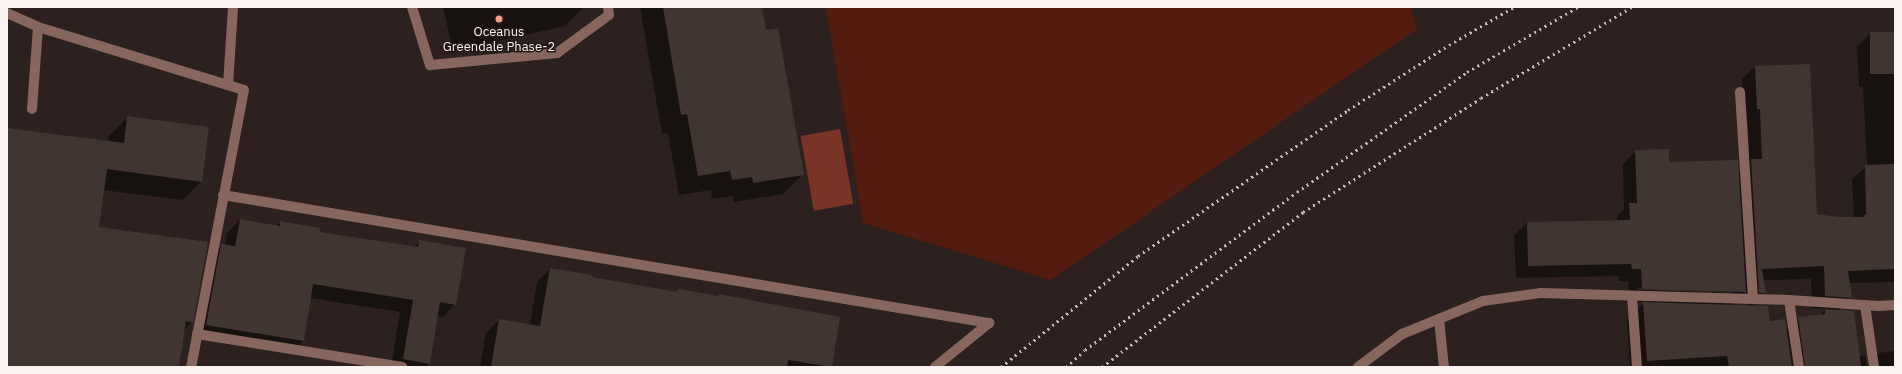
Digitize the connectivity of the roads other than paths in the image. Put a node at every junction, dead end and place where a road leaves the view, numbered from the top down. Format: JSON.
{"nodes":[{"id":1,"x":233,"y":7,"type":"edge"},
{"id":2,"x":412,"y":7,"type":"edge"},
{"id":3,"x":608,"y":7,"type":"edge"},
{"id":4,"x":7,"y":13,"type":"edge"},
{"id":5,"x":38,"y":27,"type":"junction"},
{"id":6,"x":228,"y":85,"type":"junction"},
{"id":7,"x":1740,"y":92,"type":"dead end"},
{"id":8,"x":32,"y":109,"type":"dead end"},
{"id":9,"x":223,"y":195,"type":"junction"},
{"id":10,"x":1632,"y":296,"type":"junction"},
{"id":11,"x":1753,"y":298,"type":"junction"},
{"id":12,"x":1788,"y":300,"type":"junction"},
{"id":13,"x":1865,"y":305,"type":"junction"},
{"id":14,"x":1895,"y":305,"type":"edge"},
{"id":15,"x":1439,"y":319,"type":"junction"},
{"id":16,"x":197,"y":334,"type":"junction"},
{"id":17,"x":191,"y":367,"type":"edge"},
{"id":18,"x":402,"y":367,"type":"edge"},
{"id":19,"x":935,"y":367,"type":"edge"},
{"id":20,"x":1358,"y":367,"type":"edge"},
{"id":21,"x":1444,"y":367,"type":"edge"},
{"id":22,"x":1637,"y":367,"type":"edge"},
{"id":23,"x":1799,"y":367,"type":"edge"},
{"id":24,"x":1874,"y":367,"type":"edge"}],
"edges":[{"from":1,"to":6,"type":"street"},
{"from":2,"to":3,"type":"street"},
{"from":4,"to":5,"type":"street"},
{"from":5,"to":6,"type":"street"},
{"from":5,"to":8,"type":"street"},
{"from":6,"to":9,"type":"street"},
{"from":7,"to":11,"type":"street"},
{"from":9,"to":16,"type":"street"},
{"from":9,"to":19,"type":"street"},
{"from":10,"to":11,"type":"street"},
{"from":10,"to":15,"type":"street"},
{"from":10,"to":22,"type":"street"},
{"from":11,"to":12,"type":"street"},
{"from":12,"to":13,"type":"street"},
{"from":12,"to":23,"type":"street"},
{"from":13,"to":14,"type":"street"},
{"from":13,"to":24,"type":"street"},
{"from":15,"to":20,"type":"street"},
{"from":15,"to":21,"type":"street"},
{"from":16,"to":17,"type":"street"},
{"from":16,"to":18,"type":"street"}]}
